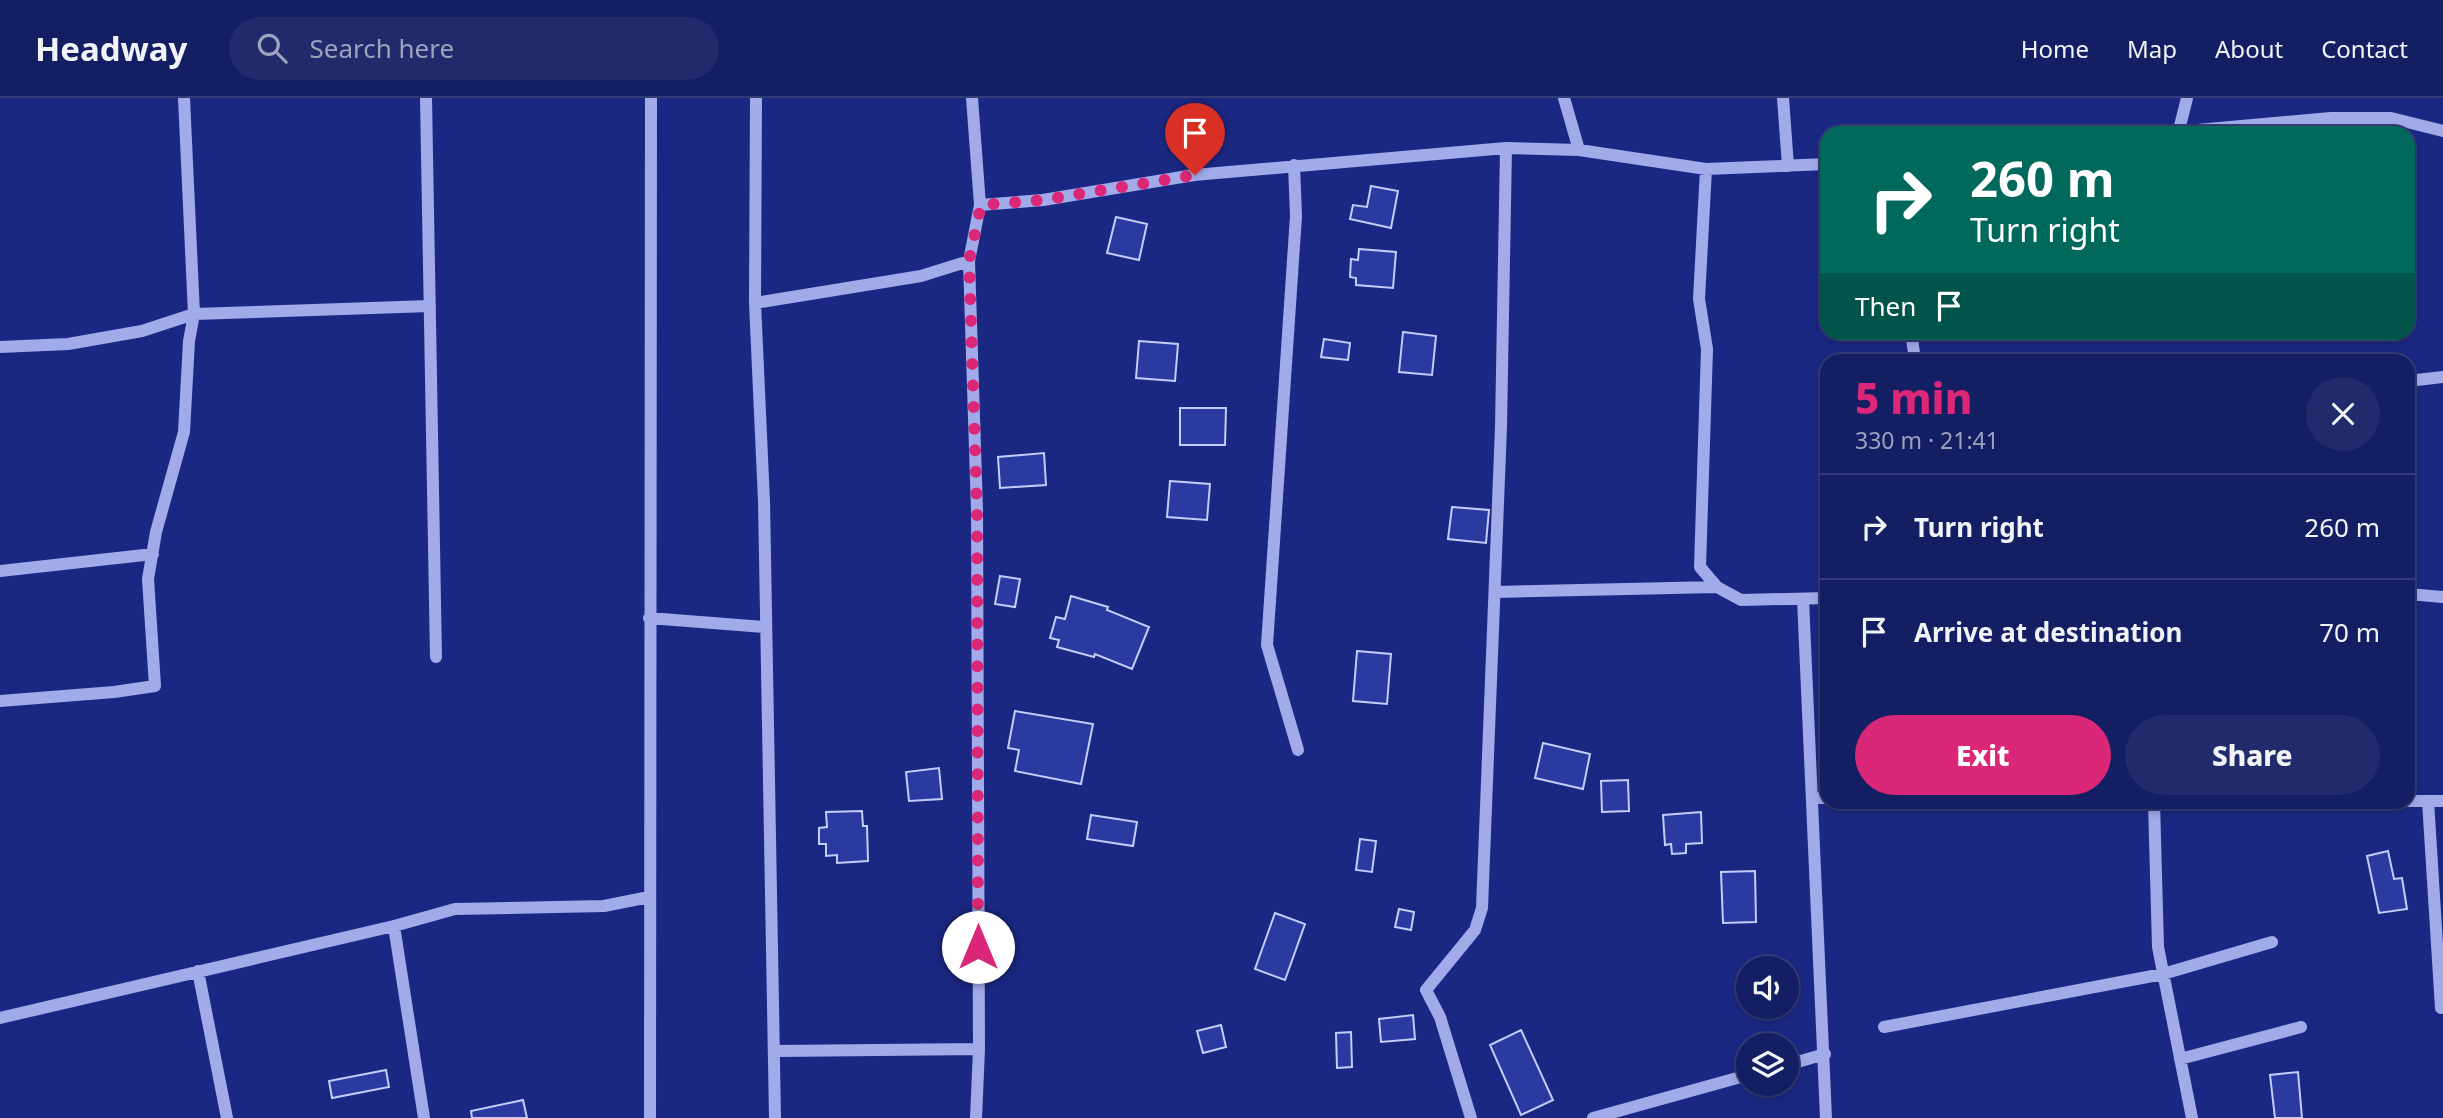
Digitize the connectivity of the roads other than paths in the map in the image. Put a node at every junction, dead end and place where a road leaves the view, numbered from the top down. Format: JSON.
{"nodes":[{"id":1,"x":184,"y":98,"type":"edge"},
{"id":2,"x":426,"y":98,"type":"edge"},
{"id":3,"x":651,"y":98,"type":"edge"},
{"id":4,"x":756,"y":98,"type":"edge"},
{"id":5,"x":972,"y":98,"type":"edge"},
{"id":6,"x":1564,"y":98,"type":"edge"},
{"id":7,"x":1783,"y":98,"type":"edge"},
{"id":8,"x":2187,"y":98,"type":"edge"},
{"id":9,"x":2180,"y":126,"type":"edge"},
{"id":10,"x":2229,"y":126,"type":"edge"},
{"id":11,"x":2443,"y":131,"type":"edge"},
{"id":12,"x":1506,"y":148,"type":"junction"},
{"id":13,"x":1579,"y":150,"type":"junction"},
{"id":14,"x":1820,"y":164,"type":"edge"},
{"id":15,"x":1294,"y":165,"type":"junction"},
{"id":16,"x":1788,"y":166,"type":"junction"},
{"id":17,"x":1706,"y":169,"type":"junction"},
{"id":18,"x":981,"y":205,"type":"junction"},
{"id":19,"x":969,"y":261,"type":"junction"},
{"id":20,"x":755,"y":303,"type":"junction"},
{"id":21,"x":430,"y":306,"type":"junction"},
{"id":22,"x":194,"y":314,"type":"junction"},
{"id":23,"x":0,"y":347,"type":"edge"},
{"id":24,"x":2443,"y":377,"type":"edge"},
{"id":25,"x":2415,"y":380,"type":"edge"},
{"id":26,"x":153,"y":554,"type":"junction"},
{"id":27,"x":0,"y":571,"type":"edge"},
{"id":28,"x":1717,"y":587,"type":"junction"},
{"id":29,"x":1495,"y":592,"type":"junction"},
{"id":30,"x":2415,"y":595,"type":"edge"},
{"id":31,"x":2443,"y":597,"type":"edge"},
{"id":32,"x":1820,"y":598,"type":"edge"},
{"id":33,"x":1803,"y":599,"type":"junction"},
{"id":34,"x":649,"y":618,"type":"junction"},
{"id":35,"x":764,"y":627,"type":"junction"},
{"id":36,"x":436,"y":657,"type":"dead end"},
{"id":37,"x":0,"y":701,"type":"edge"},
{"id":38,"x":1298,"y":750,"type":"dead end"},
{"id":39,"x":1813,"y":798,"type":"junction"},
{"id":40,"x":1820,"y":798,"type":"edge"},
{"id":41,"x":2415,"y":801,"type":"edge"},
{"id":42,"x":2428,"y":801,"type":"junction"},
{"id":43,"x":2443,"y":801,"type":"edge"},
{"id":44,"x":2154,"y":809,"type":"edge"},
{"id":45,"x":649,"y":897,"type":"junction"},
{"id":46,"x":394,"y":926,"type":"junction"},
{"id":47,"x":2272,"y":942,"type":"dead end"},
{"id":48,"x":198,"y":971,"type":"junction"},
{"id":49,"x":2163,"y":974,"type":"junction"},
{"id":50,"x":2441,"y":1009,"type":"dead end"},
{"id":51,"x":0,"y":1018,"type":"edge"},
{"id":52,"x":1884,"y":1027,"type":"dead end"},
{"id":53,"x":2301,"y":1027,"type":"dead end"},
{"id":54,"x":979,"y":1049,"type":"junction"},
{"id":55,"x":776,"y":1051,"type":"junction"},
{"id":56,"x":1825,"y":1054,"type":"junction"},
{"id":57,"x":2180,"y":1059,"type":"junction"},
{"id":58,"x":1799,"y":1062,"type":"edge"},
{"id":59,"x":1736,"y":1078,"type":"edge"},
{"id":60,"x":228,"y":1118,"type":"edge"},
{"id":61,"x":424,"y":1118,"type":"edge"},
{"id":62,"x":650,"y":1118,"type":"edge"},
{"id":63,"x":775,"y":1118,"type":"edge"},
{"id":64,"x":976,"y":1118,"type":"edge"},
{"id":65,"x":1471,"y":1118,"type":"edge"},
{"id":66,"x":1592,"y":1118,"type":"edge"},
{"id":67,"x":1826,"y":1118,"type":"edge"},
{"id":68,"x":2192,"y":1118,"type":"edge"}],
"edges":[{"from":1,"to":22,"type":"street"},
{"from":2,"to":21,"type":"street"},
{"from":3,"to":34,"type":"street"},
{"from":4,"to":20,"type":"street"},
{"from":5,"to":18,"type":"street"},
{"from":6,"to":13,"type":"street"},
{"from":7,"to":16,"type":"street"},
{"from":8,"to":9,"type":"street"},
{"from":10,"to":11,"type":"street"},
{"from":12,"to":13,"type":"street"},
{"from":12,"to":15,"type":"street"},
{"from":12,"to":29,"type":"street"},
{"from":13,"to":17,"type":"street"},
{"from":14,"to":16,"type":"street"},
{"from":15,"to":18,"type":"street"},
{"from":15,"to":38,"type":"street"},
{"from":16,"to":17,"type":"street"},
{"from":17,"to":28,"type":"street"},
{"from":18,"to":19,"type":"street"},
{"from":19,"to":20,"type":"street"},
{"from":19,"to":54,"type":"street"},
{"from":20,"to":35,"type":"street"},
{"from":21,"to":22,"type":"street"},
{"from":21,"to":36,"type":"street"},
{"from":22,"to":23,"type":"street"},
{"from":22,"to":26,"type":"street"},
{"from":24,"to":25,"type":"street"},
{"from":26,"to":27,"type":"street"},
{"from":26,"to":37,"type":"street"},
{"from":28,"to":29,"type":"street"},
{"from":28,"to":33,"type":"street"},
{"from":29,"to":65,"type":"street"},
{"from":30,"to":31,"type":"street"},
{"from":32,"to":33,"type":"street"},
{"from":33,"to":39,"type":"street"},
{"from":34,"to":35,"type":"street"},
{"from":34,"to":45,"type":"street"},
{"from":35,"to":55,"type":"street"},
{"from":39,"to":40,"type":"street"},
{"from":39,"to":56,"type":"street"},
{"from":41,"to":42,"type":"street"},
{"from":42,"to":43,"type":"street"},
{"from":42,"to":50,"type":"street"},
{"from":44,"to":49,"type":"street"},
{"from":45,"to":46,"type":"street"},
{"from":45,"to":62,"type":"street"},
{"from":46,"to":48,"type":"street"},
{"from":46,"to":61,"type":"street"},
{"from":47,"to":49,"type":"street"},
{"from":48,"to":51,"type":"street"},
{"from":48,"to":60,"type":"street"},
{"from":49,"to":52,"type":"street"},
{"from":49,"to":57,"type":"street"},
{"from":53,"to":57,"type":"street"},
{"from":54,"to":55,"type":"street"},
{"from":54,"to":64,"type":"street"},
{"from":55,"to":63,"type":"street"},
{"from":56,"to":58,"type":"street"},
{"from":56,"to":67,"type":"street"},
{"from":57,"to":68,"type":"street"},
{"from":59,"to":66,"type":"street"}]}
